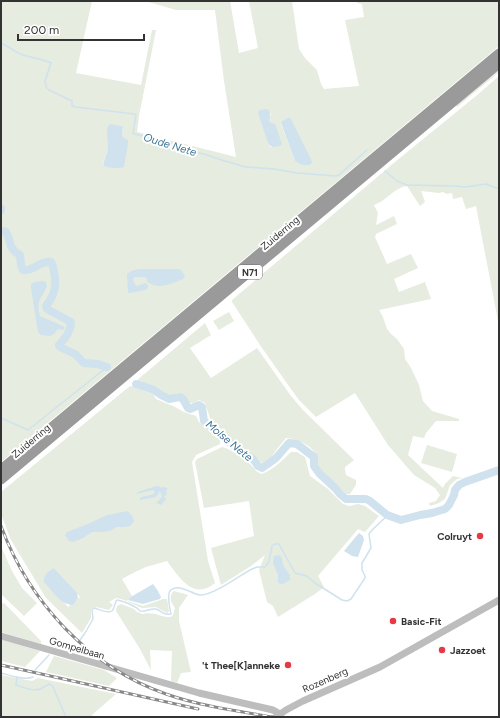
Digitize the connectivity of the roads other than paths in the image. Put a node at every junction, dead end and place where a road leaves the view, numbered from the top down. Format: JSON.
{"nodes":[{"id":1,"x":499,"y":53,"type":"edge"},
{"id":2,"x":499,"y":64,"type":"edge"},
{"id":3,"x":1,"y":470,"type":"edge"},
{"id":4,"x":1,"y":480,"type":"edge"},
{"id":5,"x":499,"y":600,"type":"edge"},
{"id":6,"x":1,"y":636,"type":"edge"},
{"id":7,"x":148,"y":678,"type":"joint"},
{"id":8,"x":278,"y":715,"type":"edge"}],
"edges":[{"from":1,"to":3,"type":"highway","name":"Zuiderring","number":"N71"},
{"from":2,"to":4,"type":"highway","name":"Zuiderring","number":"N71"},
{"from":5,"to":8,"type":"street","name":"Rozenberg"},
{"from":6,"to":7,"type":"street","name":"Gompelbaan"},
{"from":7,"to":8,"type":"street","name":"Rozenberg"}]}
